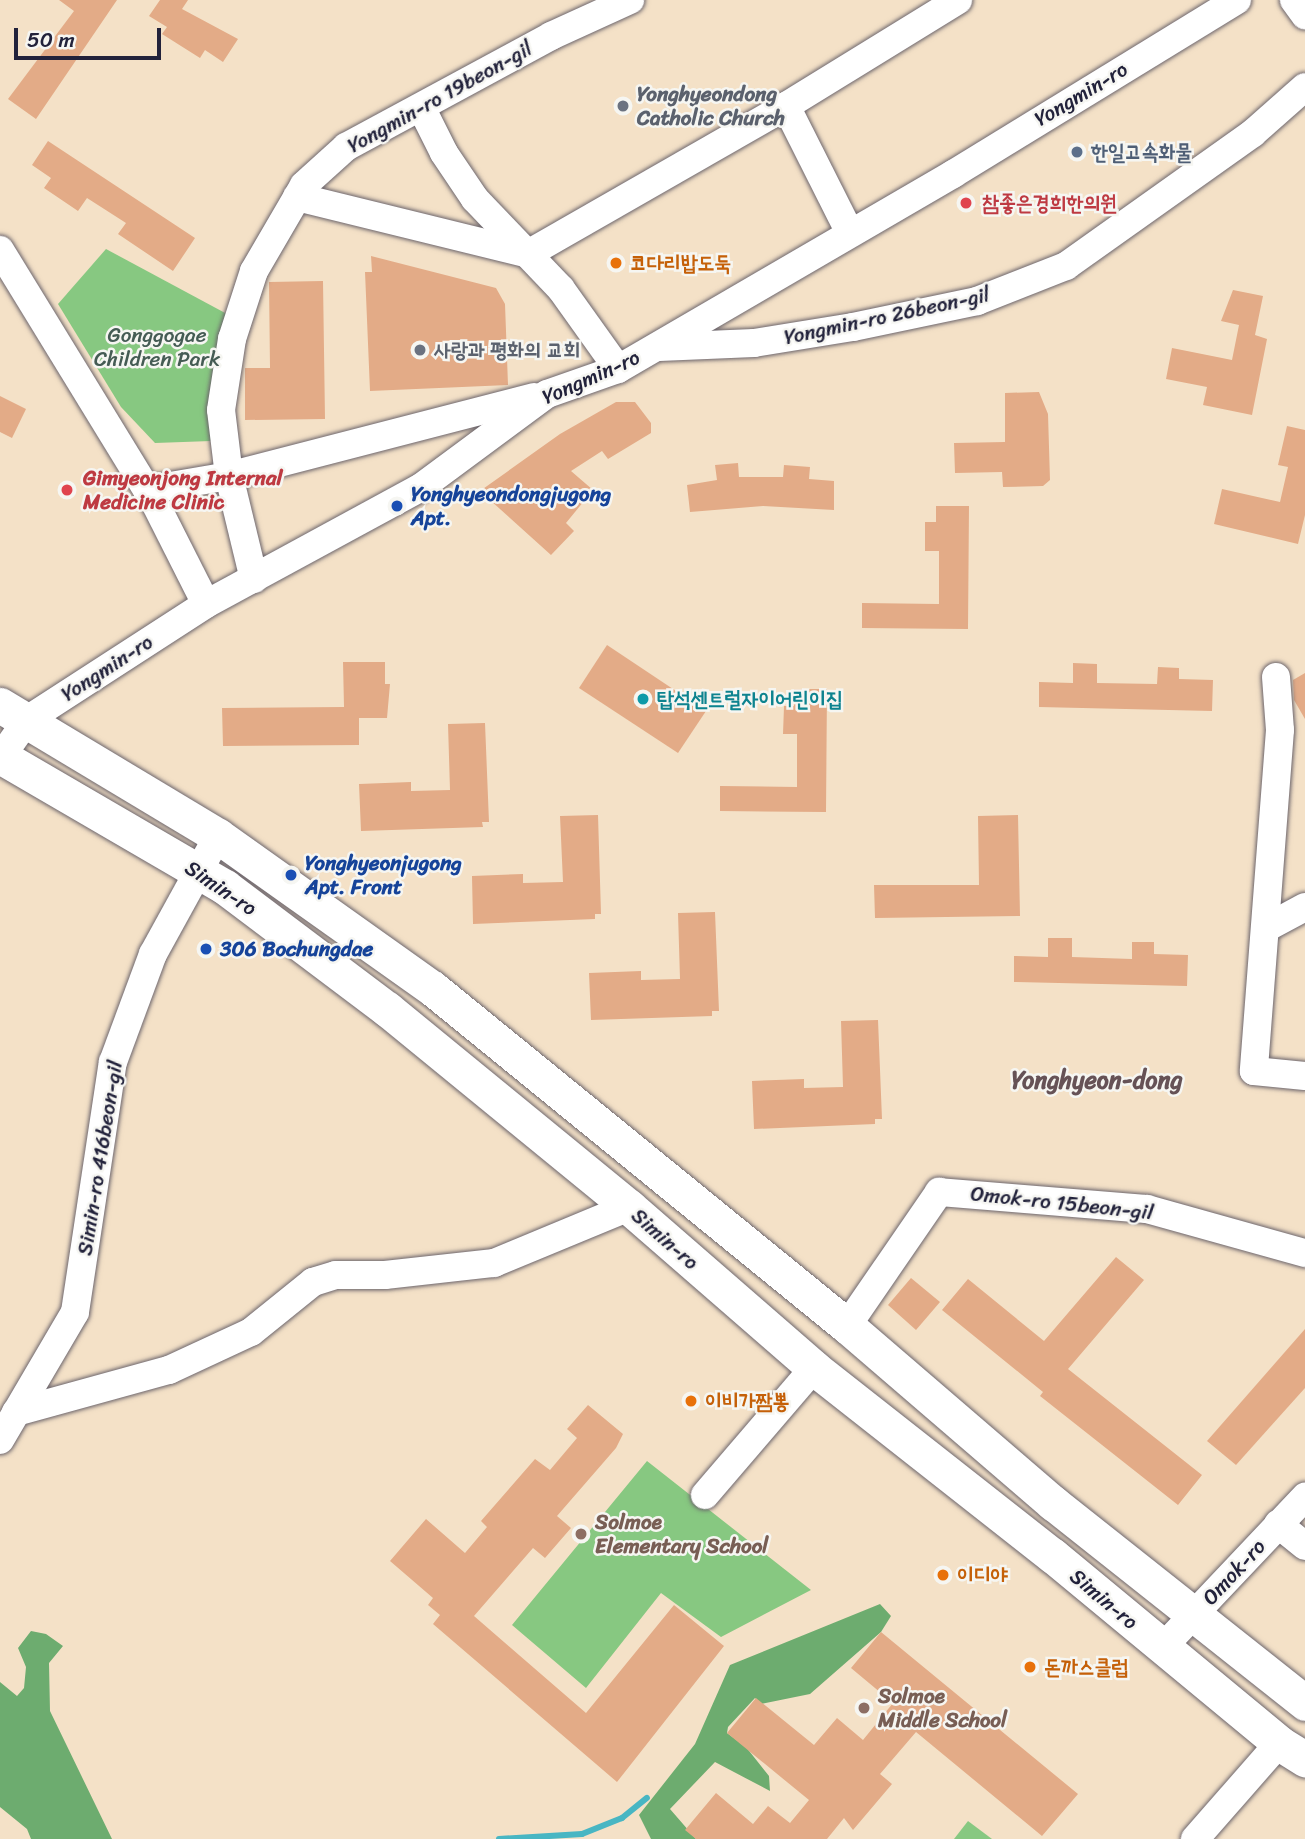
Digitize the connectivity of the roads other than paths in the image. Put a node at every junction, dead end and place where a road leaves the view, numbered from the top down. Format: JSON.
{"nodes":[{"id":1,"x":630,"y":0,"type":"edge"},
{"id":2,"x":958,"y":0,"type":"edge"},
{"id":3,"x":1237,"y":0,"type":"edge"},
{"id":4,"x":1294,"y":0,"type":"edge"},
{"id":5,"x":1305,"y":15,"type":"edge"},
{"id":6,"x":1305,"y":87,"type":"edge"},
{"id":7,"x":786,"y":106,"type":"junction"},
{"id":8,"x":422,"y":109,"type":"junction"},
{"id":9,"x":297,"y":197,"type":"junction"},
{"id":10,"x":849,"y":231,"type":"junction"},
{"id":11,"x":0,"y":250,"type":"edge"},
{"id":12,"x":528,"y":254,"type":"junction"},
{"id":13,"x":656,"y":347,"type":"junction"},
{"id":14,"x":618,"y":369,"type":"junction"},
{"id":15,"x":547,"y":394,"type":"junction"},
{"id":16,"x":229,"y":476,"type":"junction"},
{"id":17,"x":147,"y":490,"type":"junction"},
{"id":18,"x":254,"y":579,"type":"junction"},
{"id":19,"x":206,"y":604,"type":"junction"},
{"id":20,"x":1276,"y":677,"type":"dead end"},
{"id":21,"x":13,"y":713,"type":"edge"},
{"id":22,"x":0,"y":756,"type":"edge"},
{"id":23,"x":218,"y":836,"type":"junction"},
{"id":24,"x":198,"y":872,"type":"junction"},
{"id":25,"x":1305,"y":907,"type":"edge"},
{"id":26,"x":1266,"y":928,"type":"junction"},
{"id":27,"x":1305,"y":1076,"type":"edge"},
{"id":28,"x":629,"y":1207,"type":"junction"},
{"id":29,"x":1305,"y":1253,"type":"edge"},
{"id":30,"x":847,"y":1326,"type":"junction"},
{"id":31,"x":814,"y":1368,"type":"junction"},
{"id":32,"x":16,"y":1412,"type":"junction"},
{"id":33,"x":0,"y":1440,"type":"edge"},
{"id":34,"x":705,"y":1495,"type":"dead end"},
{"id":35,"x":1305,"y":1497,"type":"edge"},
{"id":36,"x":1278,"y":1524,"type":"junction"},
{"id":37,"x":1305,"y":1546,"type":"edge"},
{"id":38,"x":1193,"y":1616,"type":"junction"},
{"id":39,"x":1163,"y":1647,"type":"junction"},
{"id":40,"x":1305,"y":1703,"type":"edge"},
{"id":41,"x":1292,"y":1751,"type":"edge"},
{"id":42,"x":1195,"y":1839,"type":"edge"}],
"edges":[{"from":1,"to":8,"type":"street","name":"Yongmin-ro 19beon-gil"},
{"from":2,"to":7,"type":"street"},
{"from":3,"to":10,"type":"street","name":"Yongmin-ro"},
{"from":4,"to":5,"type":"street"},
{"from":6,"to":13,"type":"street","name":"Yongmin-ro 26beon-gil"},
{"from":7,"to":10,"type":"street"},
{"from":7,"to":12,"type":"street"},
{"from":8,"to":9,"type":"street","name":"Yongmin-ro 19beon-gil"},
{"from":8,"to":12,"type":"street"},
{"from":9,"to":12,"type":"street"},
{"from":9,"to":16,"type":"street","name":"Yongmin-ro 19beon-gil"},
{"from":10,"to":13,"type":"street","name":"Yongmin-ro"},
{"from":11,"to":17,"type":"street"},
{"from":12,"to":14,"type":"street"},
{"from":13,"to":14,"type":"street","name":"Yongmin-ro"},
{"from":14,"to":15,"type":"street","name":"Yongmin-ro"},
{"from":15,"to":16,"type":"street"},
{"from":15,"to":18,"type":"street","name":"Yongmin-ro"},
{"from":16,"to":17,"type":"street"},
{"from":16,"to":18,"type":"street","name":"Yongmin-ro 19beon-gil"},
{"from":17,"to":19,"type":"street"},
{"from":18,"to":19,"type":"street","name":"Yongmin-ro"},
{"from":19,"to":21,"type":"street","name":"Yongmin-ro"},
{"from":20,"to":26,"type":"street"},
{"from":21,"to":22,"type":"street","name":"Yongmin-ro"},
{"from":21,"to":23,"type":"main road","name":"Simin-ro"},
{"from":22,"to":24,"type":"main road","name":"Simin-ro"},
{"from":23,"to":24,"type":"street","name":"Simin-ro 416beon-gil"},
{"from":23,"to":30,"type":"main road","name":"Simin-ro"},
{"from":24,"to":28,"type":"main road","name":"Simin-ro"},
{"from":24,"to":32,"type":"street","name":"Simin-ro 416beon-gil"},
{"from":25,"to":26,"type":"street"},
{"from":26,"to":27,"type":"street"},
{"from":28,"to":31,"type":"main road","name":"Simin-ro"},
{"from":28,"to":32,"type":"street"},
{"from":29,"to":30,"type":"street","name":"Omok-ro 15beon-gil"},
{"from":30,"to":38,"type":"main road","name":"Simin-ro"},
{"from":31,"to":34,"type":"street"},
{"from":31,"to":39,"type":"main road","name":"Simin-ro"},
{"from":32,"to":33,"type":"street","name":"Simin-ro 416beon-gil"},
{"from":35,"to":36,"type":"street","name":"Omok-ro"},
{"from":36,"to":37,"type":"street"},
{"from":36,"to":38,"type":"street","name":"Omok-ro"},
{"from":38,"to":39,"type":"street","name":"Omok-ro"},
{"from":38,"to":40,"type":"main road","name":"Simin-ro"},
{"from":39,"to":41,"type":"main road","name":"Simin-ro"},
{"from":41,"to":42,"type":"street"}]}
